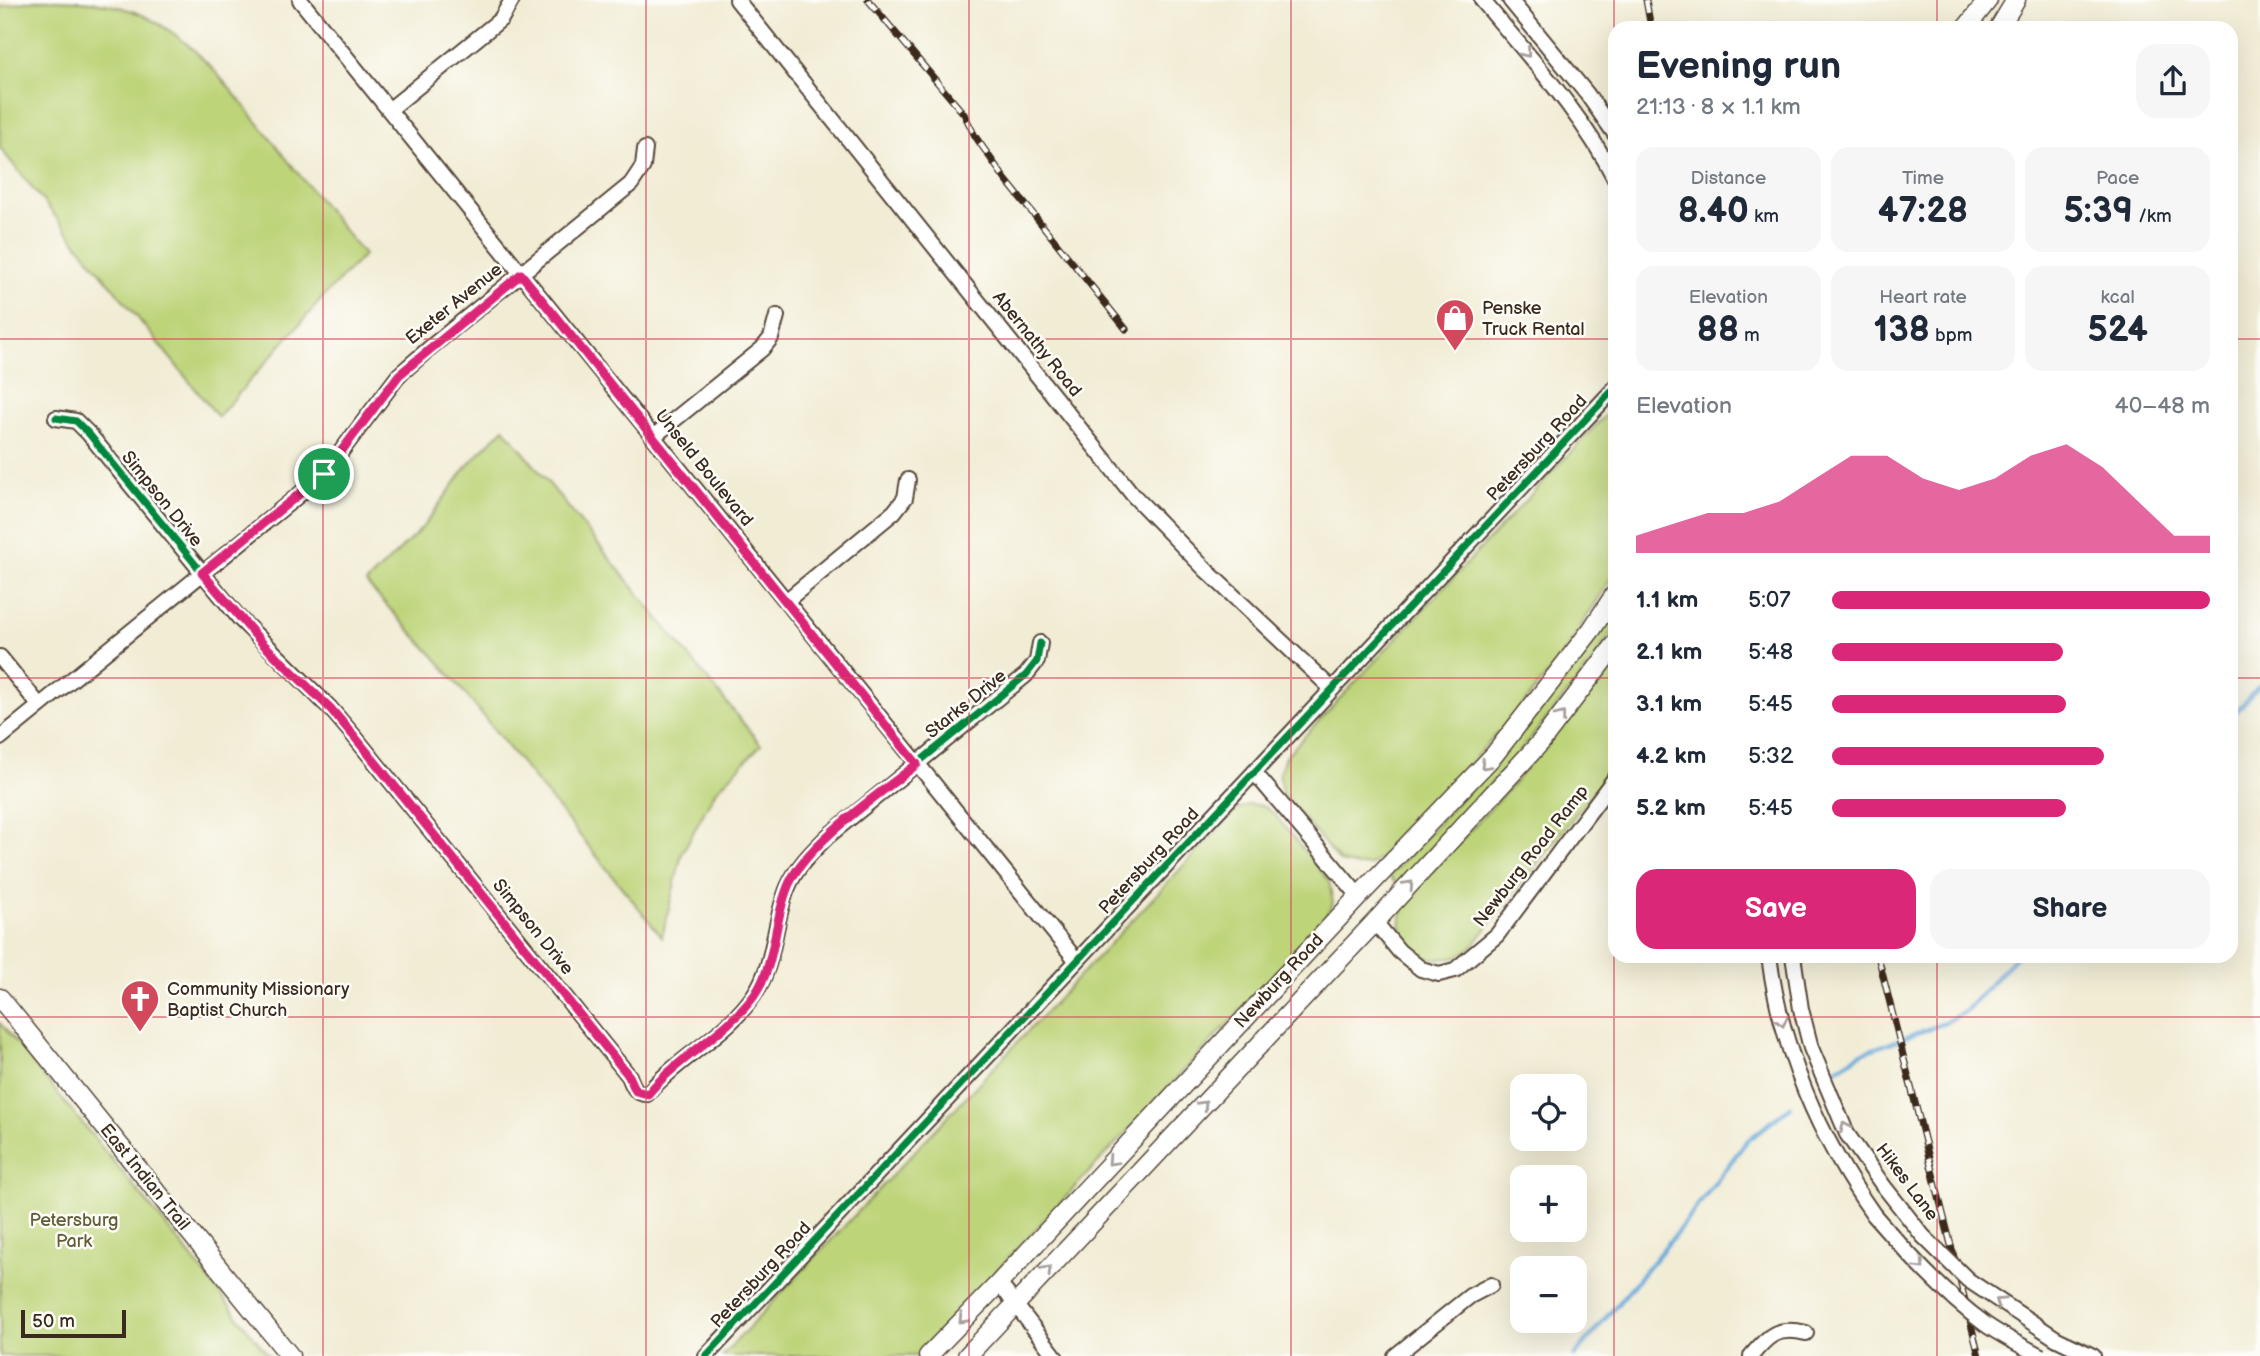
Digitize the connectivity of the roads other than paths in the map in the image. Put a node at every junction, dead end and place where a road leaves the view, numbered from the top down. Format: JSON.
{"nodes":[{"id":1,"x":300,"y":0,"type":"edge"},
{"id":2,"x":512,"y":0,"type":"edge"},
{"id":3,"x":737,"y":0,"type":"edge"},
{"id":4,"x":1482,"y":0,"type":"edge"},
{"id":5,"x":1510,"y":0,"type":"edge"},
{"id":6,"x":1989,"y":0,"type":"edge"},
{"id":7,"x":2016,"y":0,"type":"edge"},
{"id":8,"x":1972,"y":21,"type":"edge"},
{"id":9,"x":2003,"y":21,"type":"edge"},
{"id":10,"x":389,"y":110,"type":"junction"},
{"id":11,"x":1608,"y":124,"type":"edge"},
{"id":12,"x":645,"y":149,"type":"dead end"},
{"id":13,"x":1608,"y":165,"type":"edge"},
{"id":14,"x":521,"y":274,"type":"junction"},
{"id":15,"x":777,"y":316,"type":"dead end"},
{"id":16,"x":1608,"y":395,"type":"edge"},
{"id":17,"x":56,"y":418,"type":"dead end"},
{"id":18,"x":653,"y":437,"type":"junction"},
{"id":19,"x":908,"y":480,"type":"dead end"},
{"id":20,"x":202,"y":573,"type":"junction"},
{"id":21,"x":786,"y":601,"type":"junction"},
{"id":22,"x":1608,"y":605,"type":"edge"},
{"id":23,"x":1040,"y":643,"type":"dead end"},
{"id":24,"x":1608,"y":654,"type":"edge"},
{"id":25,"x":0,"y":657,"type":"edge"},
{"id":26,"x":1332,"y":689,"type":"junction"},
{"id":27,"x":39,"y":705,"type":"junction"},
{"id":28,"x":0,"y":737,"type":"edge"},
{"id":29,"x":917,"y":764,"type":"junction"},
{"id":30,"x":1254,"y":772,"type":"junction"},
{"id":31,"x":1608,"y":787,"type":"edge"},
{"id":32,"x":1359,"y":896,"type":"junction"},
{"id":33,"x":1375,"y":922,"type":"junction"},
{"id":34,"x":1077,"y":961,"type":"junction"},
{"id":35,"x":1770,"y":963,"type":"edge"},
{"id":36,"x":1794,"y":963,"type":"edge"},
{"id":37,"x":0,"y":998,"type":"edge"},
{"id":38,"x":641,"y":1094,"type":"joint"},
{"id":39,"x":999,"y":1283,"type":"junction"},
{"id":40,"x":1491,"y":1285,"type":"dead end"},
{"id":41,"x":1015,"y":1304,"type":"junction"},
{"id":42,"x":1806,"y":1333,"type":"dead end"},
{"id":43,"x":290,"y":1356,"type":"edge"},
{"id":44,"x":706,"y":1356,"type":"edge"},
{"id":45,"x":928,"y":1356,"type":"edge"},
{"id":46,"x":967,"y":1356,"type":"edge"},
{"id":47,"x":1055,"y":1356,"type":"edge"},
{"id":48,"x":1395,"y":1356,"type":"edge"},
{"id":49,"x":1751,"y":1356,"type":"edge"},
{"id":50,"x":2041,"y":1356,"type":"edge"},
{"id":51,"x":2093,"y":1356,"type":"edge"}],
"edges":[{"from":1,"to":10,"type":"street","name":"Unseld Boulevard"},
{"from":2,"to":10,"type":"street"},
{"from":3,"to":26,"type":"street","name":"Abernathy Road"},
{"from":4,"to":13,"type":"street","one_way":true},
{"from":5,"to":11,"type":"street"},
{"from":6,"to":8,"type":"main road"},
{"from":7,"to":9,"type":"main road"},
{"from":10,"to":14,"type":"street","name":"Unseld Boulevard"},
{"from":12,"to":14,"type":"street","name":"Exeter Avenue"},
{"from":14,"to":18,"type":"street","name":"Unseld Boulevard"},
{"from":14,"to":20,"type":"street","name":"Exeter Avenue"},
{"from":15,"to":18,"type":"street"},
{"from":16,"to":26,"type":"street","name":"Petersburg Road"},
{"from":17,"to":20,"type":"street","name":"Simpson Drive"},
{"from":18,"to":21,"type":"street","name":"Unseld Boulevard"},
{"from":19,"to":21,"type":"street"},
{"from":20,"to":27,"type":"street","name":"Exeter Avenue"},
{"from":20,"to":38,"type":"street","name":"Simpson Drive"},
{"from":21,"to":29,"type":"street","name":"Unseld Boulevard"},
{"from":22,"to":32,"type":"main road","name":"Newburg Road","one_way":true},
{"from":23,"to":29,"type":"street","name":"Starks Drive"},
{"from":33,"to":24,"type":"main road","name":"Newburg Road","one_way":true},
{"from":25,"to":27,"type":"street"},
{"from":26,"to":30,"type":"street","name":"Petersburg Road"},
{"from":27,"to":28,"type":"street","name":"Exeter Avenue"},
{"from":29,"to":34,"type":"street","name":"Unseld Boulevard"},
{"from":29,"to":38,"type":"street","name":"Starks Drive"},
{"from":30,"to":32,"type":"street"},
{"from":30,"to":34,"type":"street","name":"Petersburg Road"},
{"from":31,"to":33,"type":"street","name":"Newburg Road Ramp"},
{"from":32,"to":39,"type":"main road","name":"Newburg Road","one_way":true},
{"from":41,"to":33,"type":"main road","name":"Newburg Road","one_way":true},
{"from":34,"to":44,"type":"street","name":"Petersburg Road"},
{"from":35,"to":50,"type":"street","one_way":true,"bridge":true},
{"from":51,"to":36,"type":"street","name":"Hikes Lane","one_way":true,"bridge":true},
{"from":37,"to":43,"type":"main road","name":"East Indian Trail"},
{"from":39,"to":41,"type":"street"},
{"from":39,"to":45,"type":"main road","name":"Newburg Road","one_way":true},
{"from":40,"to":48,"type":"street"},
{"from":41,"to":46,"type":"main road","name":"Newburg Road"},
{"from":41,"to":47,"type":"street"},
{"from":42,"to":49,"type":"street"}]}
